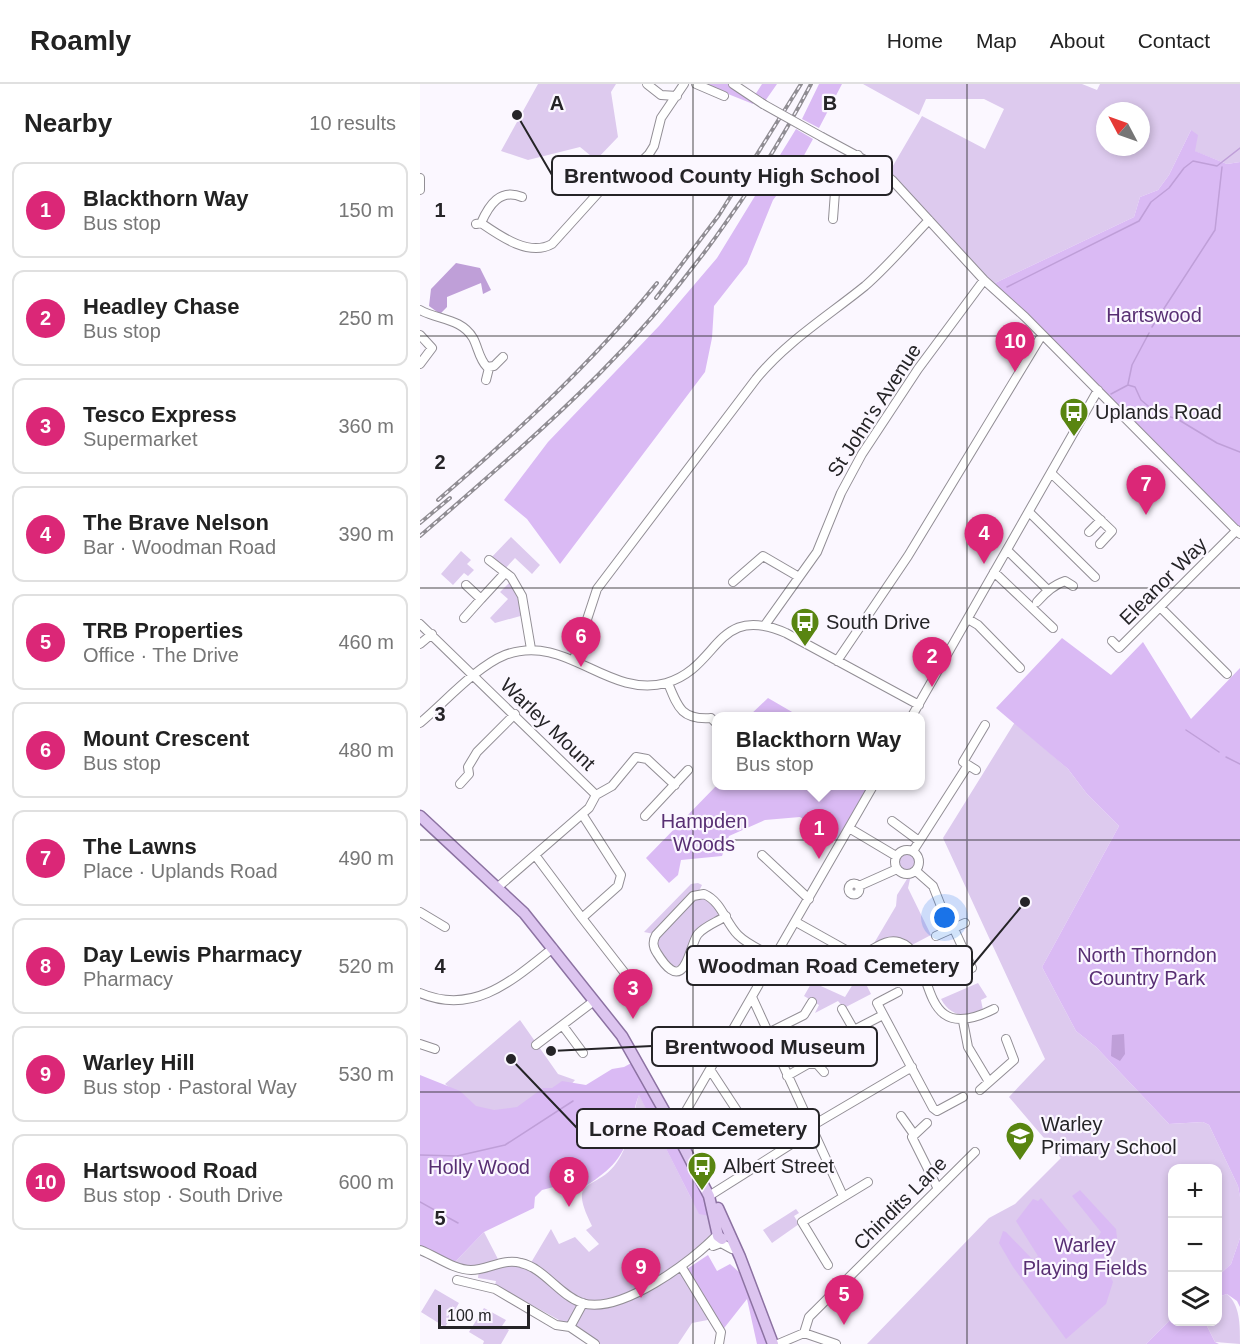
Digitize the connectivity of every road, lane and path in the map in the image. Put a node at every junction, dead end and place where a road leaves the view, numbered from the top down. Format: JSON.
{"nodes":[{"id":1,"x":647,"y":84,"type":"edge"},
{"id":2,"x":684,"y":84,"type":"edge"},
{"id":3,"x":696,"y":84,"type":"edge"},
{"id":4,"x":733,"y":84,"type":"edge"},
{"id":5,"x":677,"y":96,"type":"junction"},
{"id":6,"x":724,"y":96,"type":"dead end"},
{"id":7,"x":858,"y":155,"type":"junction"},
{"id":8,"x":420,"y":178,"type":"edge"},
{"id":9,"x":420,"y":190,"type":"edge"},
{"id":10,"x":522,"y":197,"type":"dead end"},
{"id":11,"x":833,"y":219,"type":"dead end"},
{"id":12,"x":929,"y":220,"type":"junction"},
{"id":13,"x":984,"y":280,"type":"junction"},
{"id":14,"x":420,"y":310,"type":"edge"},
{"id":15,"x":420,"y":335,"type":"edge"},
{"id":16,"x":1042,"y":335,"type":"junction"},
{"id":17,"x":503,"y":357,"type":"dead end"},
{"id":18,"x":420,"y":363,"type":"edge"},
{"id":19,"x":489,"y":368,"type":"junction"},
{"id":20,"x":486,"y":380,"type":"dead end"},
{"id":21,"x":1098,"y":390,"type":"junction"},
{"id":22,"x":1052,"y":473,"type":"junction"},
{"id":23,"x":1029,"y":512,"type":"junction"},
{"id":24,"x":1101,"y":520,"type":"junction"},
{"id":25,"x":1089,"y":532,"type":"dead end"},
{"id":26,"x":1238,"y":532,"type":"edge"},
{"id":27,"x":1100,"y":544,"type":"dead end"},
{"id":28,"x":1007,"y":550,"type":"junction"},
{"id":29,"x":489,"y":560,"type":"dead end"},
{"id":30,"x":994,"y":572,"type":"junction"},
{"id":31,"x":505,"y":573,"type":"junction"},
{"id":32,"x":799,"y":577,"type":"junction"},
{"id":33,"x":1095,"y":577,"type":"dead end"},
{"id":34,"x":737,"y":581,"type":"dead end"},
{"id":35,"x":466,"y":585,"type":"dead end"},
{"id":36,"x":1072,"y":586,"type":"dead end"},
{"id":37,"x":1048,"y":590,"type":"junction"},
{"id":38,"x":482,"y":599,"type":"junction"},
{"id":39,"x":1037,"y":602,"type":"dead end"},
{"id":40,"x":1161,"y":608,"type":"junction"},
{"id":41,"x":464,"y":618,"type":"dead end"},
{"id":42,"x":968,"y":619,"type":"junction"},
{"id":43,"x":420,"y":624,"type":"edge"},
{"id":44,"x":765,"y":625,"type":"junction"},
{"id":45,"x":1053,"y":628,"type":"dead end"},
{"id":46,"x":432,"y":634,"type":"junction"},
{"id":47,"x":1113,"y":641,"type":"dead end"},
{"id":48,"x":420,"y":644,"type":"edge"},
{"id":49,"x":531,"y":649,"type":"junction"},
{"id":50,"x":574,"y":659,"type":"junction"},
{"id":51,"x":837,"y":661,"type":"junction"},
{"id":52,"x":1020,"y":668,"type":"dead end"},
{"id":53,"x":1227,"y":674,"type":"dead end"},
{"id":54,"x":474,"y":676,"type":"junction"},
{"id":55,"x":668,"y":683,"type":"junction"},
{"id":56,"x":919,"y":705,"type":"junction"},
{"id":57,"x":915,"y":712,"type":"edge"},
{"id":58,"x":515,"y":714,"type":"junction"},
{"id":59,"x":712,"y":718,"type":"edge"},
{"id":60,"x":420,"y":723,"type":"edge"},
{"id":61,"x":985,"y":725,"type":"dead end"},
{"id":62,"x":688,"y":770,"type":"dead end"},
{"id":63,"x":460,"y":784,"type":"dead end"},
{"id":64,"x":675,"y":784,"type":"junction"},
{"id":65,"x":871,"y":790,"type":"edge"},
{"id":66,"x":596,"y":795,"type":"junction"},
{"id":67,"x":582,"y":814,"type":"junction"},
{"id":68,"x":420,"y":816,"type":"edge"},
{"id":69,"x":645,"y":816,"type":"dead end"},
{"id":70,"x":892,"y":822,"type":"dead end"},
{"id":71,"x":849,"y":828,"type":"junction"},
{"id":72,"x":919,"y":841,"type":"junction"},
{"id":73,"x":913,"y":851,"type":"junction"},
{"id":74,"x":535,"y":855,"type":"junction"},
{"id":75,"x":762,"y":855,"type":"dead end"},
{"id":76,"x":896,"y":856,"type":"junction"},
{"id":77,"x":897,"y":869,"type":"junction"},
{"id":78,"x":916,"y":871,"type":"junction"},
{"id":79,"x":859,"y":886,"type":"dead end"},
{"id":80,"x":498,"y":887,"type":"junction"},
{"id":81,"x":809,"y":899,"type":"junction"},
{"id":82,"x":420,"y":912,"type":"edge"},
{"id":83,"x":726,"y":916,"type":"junction"},
{"id":84,"x":582,"y":918,"type":"junction"},
{"id":85,"x":796,"y":922,"type":"junction"},
{"id":86,"x":965,"y":924,"type":"dead end"},
{"id":87,"x":445,"y":927,"type":"dead end"},
{"id":88,"x":952,"y":929,"type":"junction"},
{"id":89,"x":936,"y":936,"type":"dead end"},
{"id":90,"x":553,"y":948,"type":"junction"},
{"id":91,"x":776,"y":957,"type":"junction"},
{"id":92,"x":972,"y":968,"type":"dead end"},
{"id":93,"x":624,"y":972,"type":"dead end"},
{"id":94,"x":898,"y":992,"type":"dead end"},
{"id":95,"x":420,"y":993,"type":"edge"},
{"id":96,"x":752,"y":997,"type":"junction"},
{"id":97,"x":594,"y":1001,"type":"junction"},
{"id":98,"x":812,"y":1002,"type":"dead end"},
{"id":99,"x":842,"y":1009,"type":"dead end"},
{"id":100,"x":994,"y":1009,"type":"dead end"},
{"id":101,"x":883,"y":1015,"type":"junction"},
{"id":102,"x":963,"y":1021,"type":"junction"},
{"id":103,"x":563,"y":1026,"type":"junction"},
{"id":104,"x":770,"y":1032,"type":"junction"},
{"id":105,"x":1006,"y":1039,"type":"dead end"},
{"id":106,"x":420,"y":1044,"type":"edge"},
{"id":107,"x":536,"y":1045,"type":"dead end"},
{"id":108,"x":435,"y":1049,"type":"dead end"},
{"id":109,"x":583,"y":1053,"type":"dead end"},
{"id":110,"x":807,"y":1053,"type":"dead end"},
{"id":111,"x":808,"y":1064,"type":"junction"},
{"id":112,"x":912,"y":1067,"type":"junction"},
{"id":113,"x":711,"y":1071,"type":"junction"},
{"id":114,"x":824,"y":1072,"type":"dead end"},
{"id":115,"x":787,"y":1076,"type":"junction"},
{"id":116,"x":988,"y":1082,"type":"junction"},
{"id":117,"x":980,"y":1090,"type":"dead end"},
{"id":118,"x":963,"y":1097,"type":"dead end"},
{"id":119,"x":901,"y":1116,"type":"dead end"},
{"id":120,"x":927,"y":1123,"type":"dead end"},
{"id":121,"x":747,"y":1126,"type":"dead end"},
{"id":122,"x":811,"y":1129,"type":"junction"},
{"id":123,"x":675,"y":1130,"type":"junction"},
{"id":124,"x":913,"y":1133,"type":"junction"},
{"id":125,"x":975,"y":1152,"type":"dead end"},
{"id":126,"x":868,"y":1182,"type":"dead end"},
{"id":127,"x":937,"y":1187,"type":"junction"},
{"id":128,"x":709,"y":1196,"type":"junction"},
{"id":129,"x":843,"y":1196,"type":"junction"},
{"id":130,"x":721,"y":1237,"type":"junction"},
{"id":131,"x":420,"y":1250,"type":"edge"},
{"id":132,"x":741,"y":1262,"type":"junction"},
{"id":133,"x":828,"y":1265,"type":"dead end"},
{"id":134,"x":681,"y":1266,"type":"junction"},
{"id":135,"x":457,"y":1280,"type":"dead end"},
{"id":136,"x":583,"y":1303,"type":"junction"},
{"id":137,"x":570,"y":1327,"type":"junction"},
{"id":138,"x":804,"y":1333,"type":"junction"},
{"id":139,"x":595,"y":1344,"type":"edge"},
{"id":140,"x":718,"y":1344,"type":"edge"},
{"id":141,"x":773,"y":1344,"type":"edge"},
{"id":142,"x":778,"y":1344,"type":"edge"},
{"id":143,"x":836,"y":1344,"type":"edge"}],
"edges":[{"from":1,"to":5,"type":"street"},
{"from":2,"to":5,"type":"street"},
{"from":3,"to":6,"type":"street"},
{"from":4,"to":7,"type":"street","bridge":true},
{"from":5,"to":10,"type":"street"},
{"from":7,"to":11,"type":"street"},
{"from":7,"to":12,"type":"street"},
{"from":8,"to":9,"type":"street"},
{"from":12,"to":13,"type":"street"},
{"from":12,"to":50,"type":"street"},
{"from":13,"to":16,"type":"street"},
{"from":13,"to":32,"type":"street","name":"St John's Avenue"},
{"from":14,"to":19,"type":"street"},
{"from":15,"to":18,"type":"street"},
{"from":16,"to":21,"type":"street"},
{"from":16,"to":51,"type":"street"},
{"from":17,"to":19,"type":"street"},
{"from":19,"to":20,"type":"street"},
{"from":21,"to":22,"type":"street"},
{"from":21,"to":26,"type":"street"},
{"from":22,"to":23,"type":"street"},
{"from":22,"to":24,"type":"street"},
{"from":23,"to":28,"type":"street"},
{"from":23,"to":33,"type":"street"},
{"from":24,"to":25,"type":"street"},
{"from":24,"to":27,"type":"street"},
{"from":26,"to":40,"type":"street","name":"Eleanor Way"},
{"from":28,"to":30,"type":"street"},
{"from":28,"to":37,"type":"street"},
{"from":29,"to":31,"type":"street"},
{"from":30,"to":42,"type":"street"},
{"from":30,"to":45,"type":"street"},
{"from":31,"to":38,"type":"street"},
{"from":31,"to":49,"type":"street"},
{"from":32,"to":34,"type":"street"},
{"from":32,"to":44,"type":"street","name":"St John's Avenue"},
{"from":35,"to":38,"type":"street"},
{"from":36,"to":37,"type":"street"},
{"from":37,"to":39,"type":"street"},
{"from":38,"to":41,"type":"street"},
{"from":40,"to":47,"type":"street","name":"Eleanor Way"},
{"from":40,"to":53,"type":"street"},
{"from":42,"to":52,"type":"street"},
{"from":42,"to":56,"type":"street"},
{"from":43,"to":46,"type":"street","name":"Warley Mount"},
{"from":44,"to":51,"type":"street"},
{"from":44,"to":55,"type":"street"},
{"from":46,"to":48,"type":"street"},
{"from":46,"to":54,"type":"street","name":"Warley Mount"},
{"from":49,"to":50,"type":"street"},
{"from":49,"to":54,"type":"street"},
{"from":50,"to":55,"type":"street"},
{"from":51,"to":56,"type":"street"},
{"from":54,"to":58,"type":"street","name":"Warley Mount"},
{"from":54,"to":60,"type":"street"},
{"from":55,"to":59,"type":"street"},
{"from":56,"to":57,"type":"street"},
{"from":58,"to":63,"type":"street"},
{"from":58,"to":66,"type":"street","name":"Warley Mount"},
{"from":61,"to":72,"type":"street"},
{"from":62,"to":64,"type":"street"},
{"from":64,"to":66,"type":"street"},
{"from":64,"to":69,"type":"street"},
{"from":65,"to":71,"type":"street"},
{"from":66,"to":67,"type":"street","name":"Warley Mount"},
{"from":67,"to":74,"type":"street","name":"Warley Mount"},
{"from":67,"to":84,"type":"street"},
{"from":68,"to":80,"type":"main road"},
{"from":70,"to":72,"type":"street"},
{"from":71,"to":76,"type":"street"},
{"from":71,"to":81,"type":"street"},
{"from":72,"to":73,"type":"street"},
{"from":73,"to":76,"type":"street"},
{"from":73,"to":78,"type":"street"},
{"from":74,"to":80,"type":"street","name":"Warley Mount"},
{"from":74,"to":84,"type":"street"},
{"from":75,"to":81,"type":"street"},
{"from":76,"to":77,"type":"street"},
{"from":77,"to":78,"type":"street"},
{"from":77,"to":79,"type":"street"},
{"from":78,"to":88,"type":"street"},
{"from":80,"to":90,"type":"main road"},
{"from":81,"to":85,"type":"street"},
{"from":82,"to":87,"type":"street"},
{"from":83,"to":83,"type":"street"},
{"from":83,"to":91,"type":"street"},
{"from":84,"to":93,"type":"street"},
{"from":85,"to":91,"type":"street"},
{"from":85,"to":102,"type":"street"},
{"from":86,"to":88,"type":"street"},
{"from":88,"to":89,"type":"street"},
{"from":88,"to":92,"type":"street"},
{"from":90,"to":95,"type":"street"},
{"from":90,"to":97,"type":"main road"},
{"from":91,"to":96,"type":"street"},
{"from":94,"to":101,"type":"street"},
{"from":96,"to":104,"type":"street"},
{"from":96,"to":113,"type":"street"},
{"from":97,"to":103,"type":"street"},
{"from":97,"to":123,"type":"main road"},
{"from":98,"to":104,"type":"street"},
{"from":99,"to":101,"type":"street"},
{"from":100,"to":102,"type":"street"},
{"from":101,"to":112,"type":"street"},
{"from":102,"to":116,"type":"street"},
{"from":103,"to":107,"type":"street"},
{"from":103,"to":109,"type":"street"},
{"from":104,"to":115,"type":"street"},
{"from":105,"to":116,"type":"street"},
{"from":106,"to":108,"type":"street"},
{"from":110,"to":111,"type":"street"},
{"from":111,"to":114,"type":"street"},
{"from":111,"to":115,"type":"street"},
{"from":112,"to":118,"type":"street"},
{"from":112,"to":122,"type":"street"},
{"from":113,"to":121,"type":"street"},
{"from":113,"to":123,"type":"street"},
{"from":115,"to":122,"type":"street"},
{"from":116,"to":117,"type":"street"},
{"from":119,"to":124,"type":"street"},
{"from":120,"to":124,"type":"street"},
{"from":122,"to":128,"type":"street"},
{"from":122,"to":129,"type":"street"},
{"from":123,"to":128,"type":"main road"},
{"from":124,"to":127,"type":"street"},
{"from":125,"to":127,"type":"street","name":"Chindits Lane"},
{"from":126,"to":129,"type":"street"},
{"from":127,"to":138,"type":"street","name":"Chindits Lane"},
{"from":128,"to":130,"type":"main road"},
{"from":129,"to":133,"type":"street"},
{"from":130,"to":132,"type":"main road"},
{"from":130,"to":132,"type":"main road"},
{"from":130,"to":134,"type":"street"},
{"from":131,"to":136,"type":"street"},
{"from":132,"to":141,"type":"main road"},
{"from":134,"to":136,"type":"street"},
{"from":134,"to":140,"type":"street"},
{"from":135,"to":137,"type":"street"},
{"from":136,"to":137,"type":"street"},
{"from":137,"to":139,"type":"street"},
{"from":138,"to":142,"type":"street"},
{"from":138,"to":143,"type":"street"}]}
